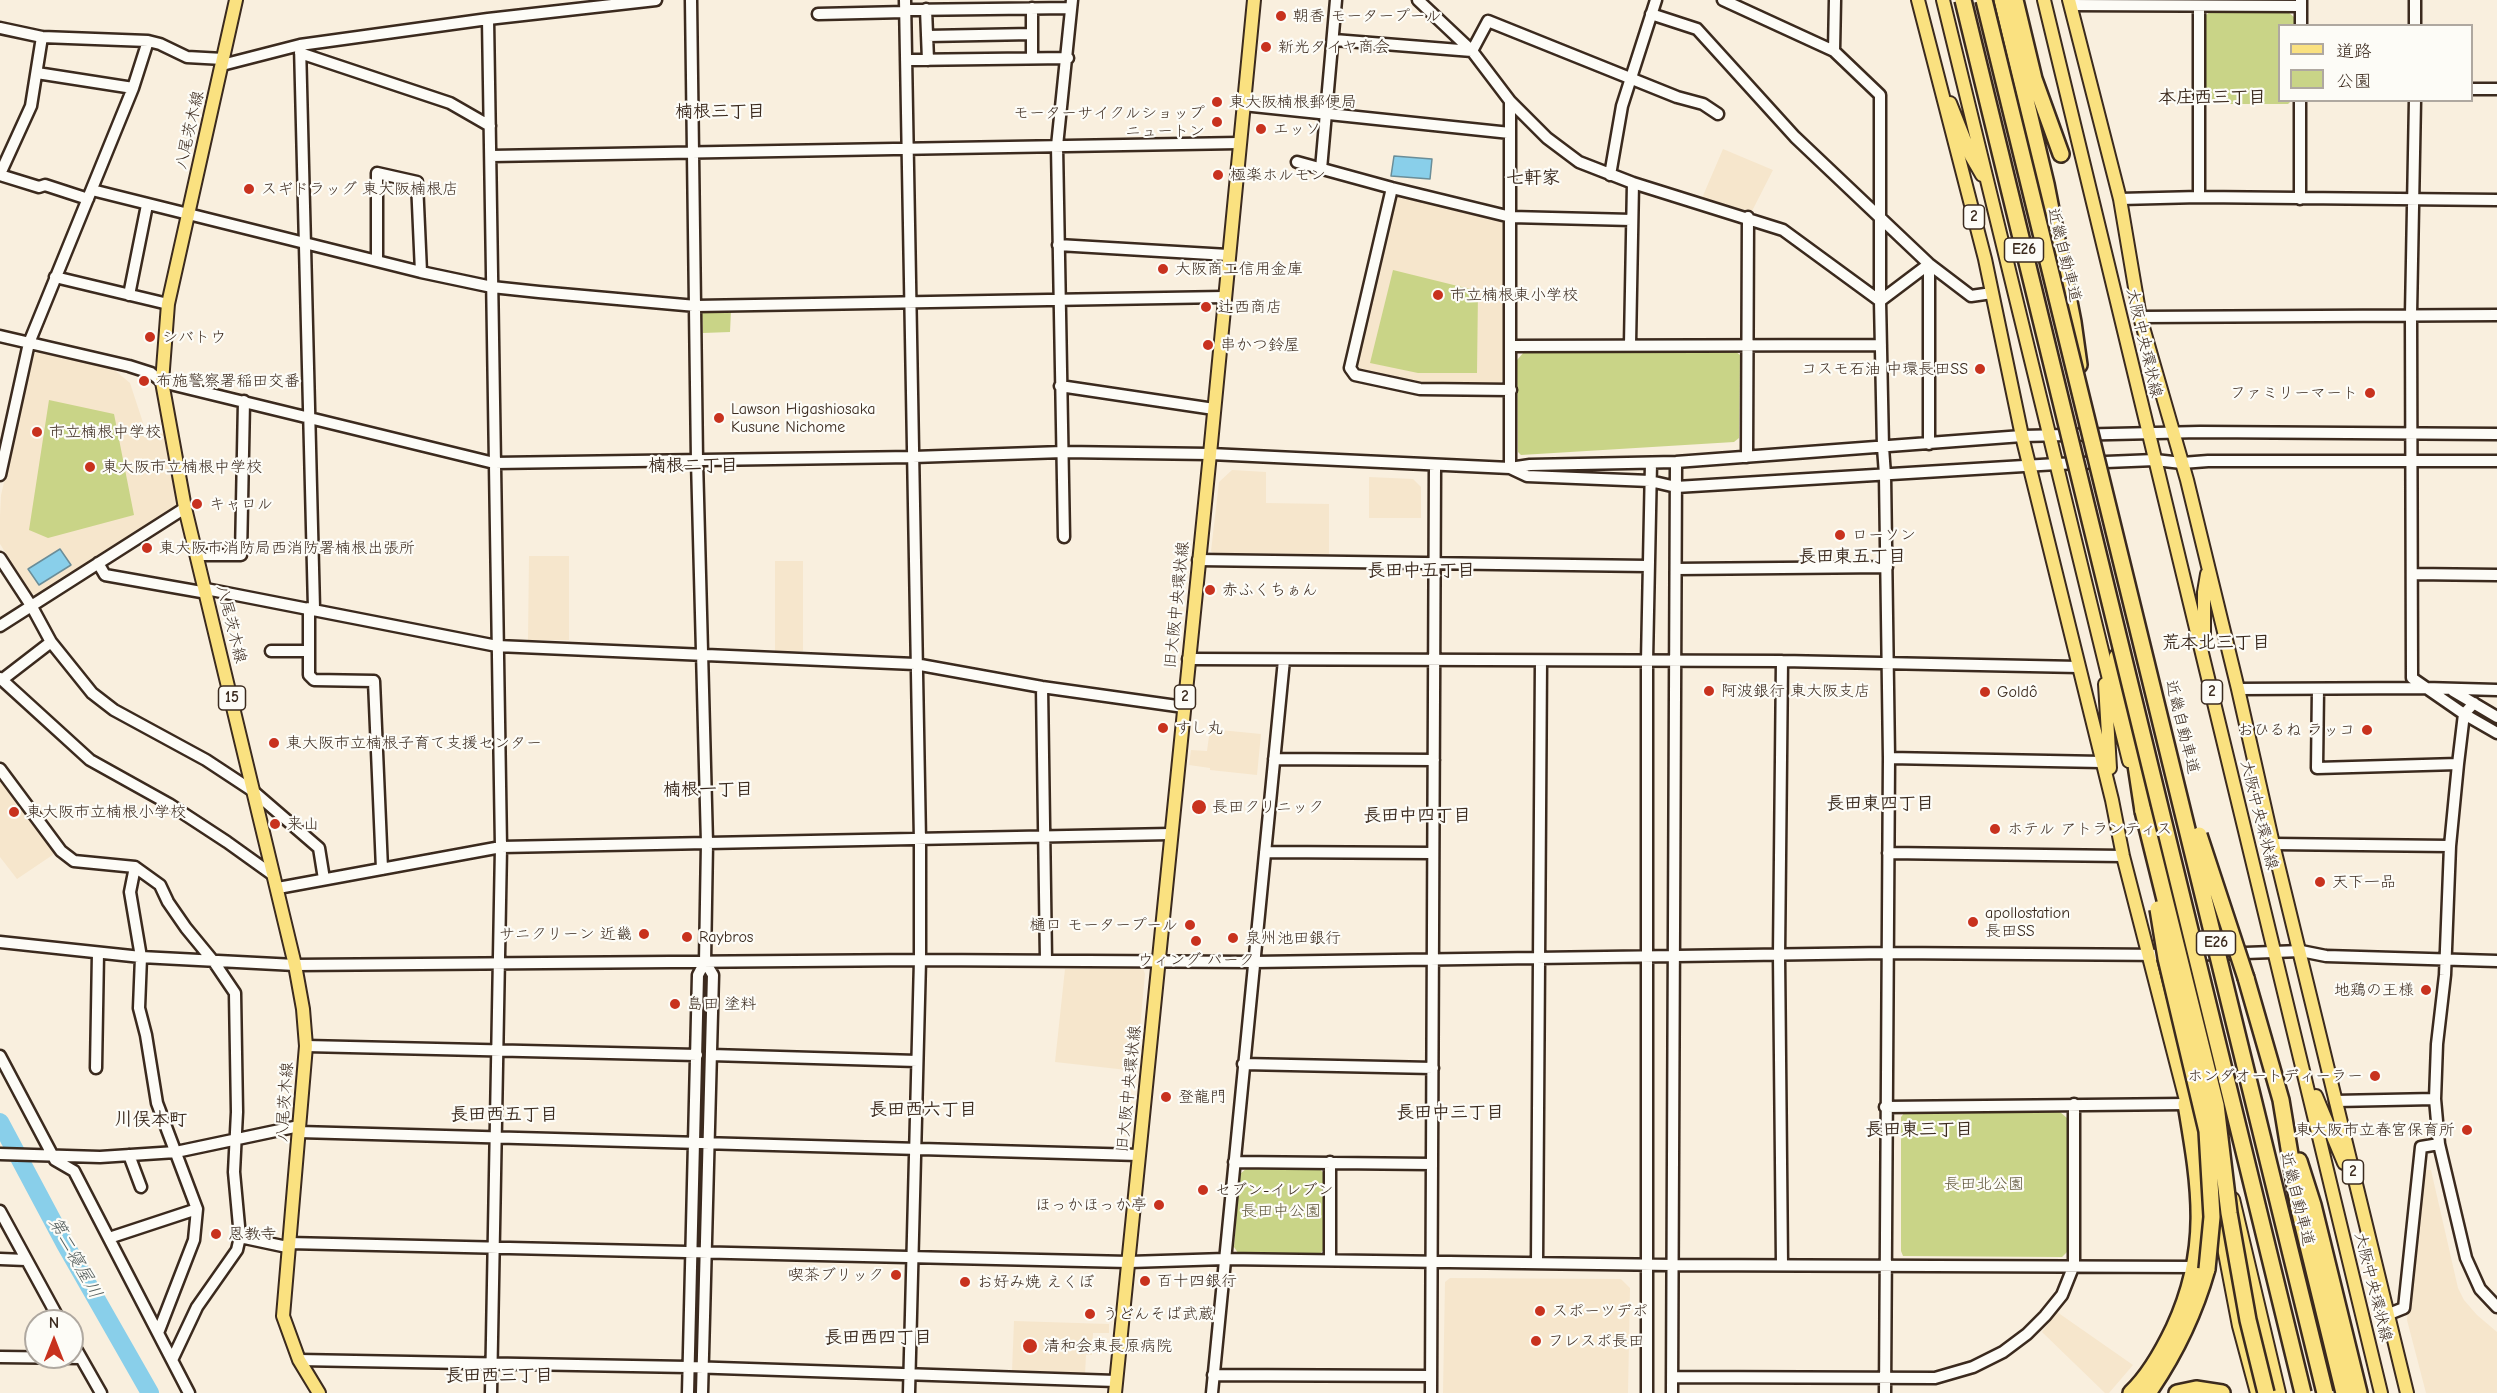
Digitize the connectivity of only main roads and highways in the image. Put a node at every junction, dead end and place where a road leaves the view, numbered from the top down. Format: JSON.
{"nodes":[{"id":1,"x":236,"y":0,"type":"edge"},
{"id":2,"x":1254,"y":0,"type":"edge"},
{"id":3,"x":1918,"y":0,"type":"edge"},
{"id":4,"x":1943,"y":0,"type":"edge"},
{"id":5,"x":1963,"y":0,"type":"edge"},
{"id":6,"x":1984,"y":0,"type":"edge"},
{"id":7,"x":2002,"y":0,"type":"edge"},
{"id":8,"x":2015,"y":0,"type":"edge"},
{"id":9,"x":2044,"y":0,"type":"edge"},
{"id":10,"x":2070,"y":3,"type":"edge"},
{"id":11,"x":1930,"y":50,"type":"junction"},
{"id":12,"x":2061,"y":154,"type":"dead end"},
{"id":13,"x":1989,"y":186,"type":"junction"},
{"id":14,"x":2081,"y":398,"type":"junction"},
{"id":15,"x":2085,"y":500,"type":"junction"},
{"id":16,"x":2208,"y":569,"type":"junction"},
{"id":17,"x":2103,"y":650,"type":"junction"},
{"id":18,"x":2204,"y":658,"type":"junction"},
{"id":19,"x":2164,"y":730,"type":"junction"},
{"id":20,"x":2112,"y":800,"type":"junction"},
{"id":21,"x":2143,"y":811,"type":"junction"},
{"id":22,"x":2304,"y":1074,"type":"junction"},
{"id":23,"x":2281,"y":1100,"type":"junction"},
{"id":24,"x":2186,"y":1104,"type":"junction"},
{"id":25,"x":2359,"y":1197,"type":"junction"},
{"id":26,"x":1116,"y":1387,"type":"edge"},
{"id":27,"x":319,"y":1393,"type":"edge"},
{"id":28,"x":2131,"y":1393,"type":"edge"},
{"id":29,"x":2148,"y":1393,"type":"edge"},
{"id":30,"x":2177,"y":1393,"type":"edge"},
{"id":31,"x":2222,"y":1393,"type":"edge"},
{"id":32,"x":2257,"y":1393,"type":"edge"},
{"id":33,"x":2266,"y":1393,"type":"edge"},
{"id":34,"x":2279,"y":1393,"type":"edge"},
{"id":35,"x":2303,"y":1393,"type":"edge"},
{"id":36,"x":2325,"y":1393,"type":"edge"},
{"id":37,"x":2344,"y":1393,"type":"edge"},
{"id":38,"x":2359,"y":1393,"type":"edge"},
{"id":39,"x":2381,"y":1393,"type":"edge"},
{"id":40,"x":2407,"y":1393,"type":"edge"}],
"edges":[{"from":1,"to":27,"type":"main road","name":"八尾茨木線","number":"15"},
{"from":2,"to":26,"type":"main road","name":"旧大阪中央環状線","number":"2"},
{"from":3,"to":11,"type":"main road","number":"2"},
{"from":4,"to":13,"type":"main road","number":"2"},
{"from":5,"to":15,"type":"highway","number":"E26","bridge":true},
{"from":6,"to":14,"type":"highway","name":"近畿自動車道","number":"E26","bridge":true},
{"from":7,"to":14,"type":"highway","bridge":true},
{"from":8,"to":12,"type":"highway"},
{"from":9,"to":18,"type":"main road","name":"大阪中央環状線","number":"2"},
{"from":10,"to":16,"type":"main road","number":"2"},
{"from":11,"to":13,"type":"main road"},
{"from":11,"to":20,"type":"main road","number":"2"},
{"from":13,"to":17,"type":"main road","number":"2"},
{"from":14,"to":19,"type":"highway","name":"近畿自動車道","number":"E26","bridge":true},
{"from":15,"to":21,"type":"highway","bridge":true},
{"from":15,"to":35,"type":"highway","number":"E26","bridge":true},
{"from":16,"to":18,"type":"main road"},
{"from":16,"to":25,"type":"main road","number":"2"},
{"from":17,"to":20,"type":"main road"},
{"from":17,"to":34,"type":"main road","number":"2"},
{"from":18,"to":22,"type":"main road","name":"大阪中央環状線","number":"2"},
{"from":19,"to":23,"type":"highway","bridge":true},
{"from":19,"to":36,"type":"highway","name":"近畿自動車道","number":"E26","bridge":true},
{"from":20,"to":24,"type":"main road","number":"2"},
{"from":21,"to":29,"type":"highway","bridge":true},
{"from":21,"to":33,"type":"highway","bridge":true},
{"from":22,"to":25,"type":"main road"},
{"from":22,"to":39,"type":"main road","name":"大阪中央環状線","number":"2"},
{"from":23,"to":37,"type":"highway"},
{"from":23,"to":38,"type":"highway"},
{"from":24,"to":28,"type":"highway"},
{"from":24,"to":32,"type":"main road","number":"2"},
{"from":25,"to":40,"type":"main road","number":"2"},
{"from":30,"to":31,"type":"highway"}]}
